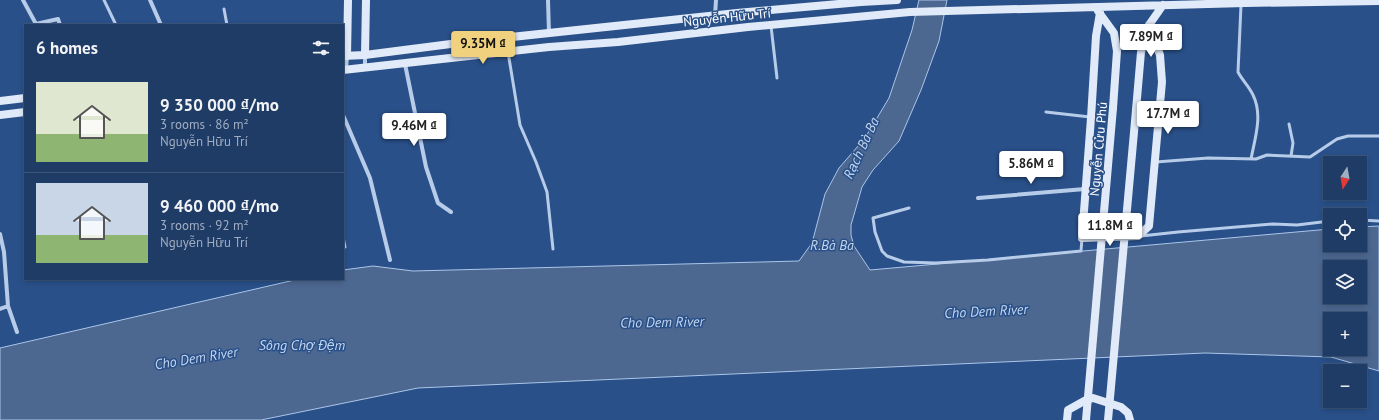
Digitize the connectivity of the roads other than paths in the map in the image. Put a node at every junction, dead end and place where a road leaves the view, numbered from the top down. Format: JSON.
{"nodes":[{"id":1,"x":23,"y":0,"type":"edge"},
{"id":2,"x":104,"y":0,"type":"edge"},
{"id":3,"x":150,"y":0,"type":"edge"},
{"id":4,"x":348,"y":0,"type":"edge"},
{"id":5,"x":366,"y":0,"type":"edge"},
{"id":6,"x":548,"y":0,"type":"edge"},
{"id":7,"x":716,"y":0,"type":"edge"},
{"id":8,"x":882,"y":0,"type":"edge"},
{"id":9,"x":897,"y":0,"type":"edge"},
{"id":10,"x":1379,"y":2,"type":"edge"},
{"id":11,"x":1242,"y":3,"type":"junction"},
{"id":12,"x":1162,"y":5,"type":"junction"},
{"id":13,"x":1093,"y":7,"type":"junction"},
{"id":14,"x":224,"y":9,"type":"dead end"},
{"id":15,"x":1100,"y":13,"type":"junction"},
{"id":16,"x":715,"y":16,"type":"junction"},
{"id":17,"x":36,"y":24,"type":"edge"},
{"id":18,"x":36,"y":24,"type":"edge"},
{"id":19,"x":60,"y":24,"type":"edge"},
{"id":20,"x":116,"y":24,"type":"edge"},
{"id":21,"x":161,"y":24,"type":"edge"},
{"id":22,"x":227,"y":24,"type":"edge"},
{"id":23,"x":770,"y":25,"type":"junction"},
{"id":24,"x":1149,"y":25,"type":"junction"},
{"id":25,"x":618,"y":27,"type":"junction"},
{"id":26,"x":549,"y":33,"type":"junction"},
{"id":27,"x":618,"y":42,"type":"junction"},
{"id":28,"x":508,"y":52,"type":"junction"},
{"id":29,"x":365,"y":55,"type":"junction"},
{"id":30,"x":345,"y":56,"type":"edge"},
{"id":31,"x":405,"y":64,"type":"junction"},
{"id":32,"x":365,"y":68,"type":"junction"},
{"id":33,"x":344,"y":70,"type":"edge"},
{"id":34,"x":777,"y":78,"type":"dead end"},
{"id":35,"x":24,"y":98,"type":"edge"},
{"id":36,"x":0,"y":102,"type":"edge"},
{"id":37,"x":24,"y":112,"type":"edge"},
{"id":38,"x":1046,"y":112,"type":"dead end"},
{"id":39,"x":0,"y":114,"type":"edge"},
{"id":40,"x":344,"y":117,"type":"edge"},
{"id":41,"x":1092,"y":118,"type":"junction"},
{"id":42,"x":1289,"y":124,"type":"dead end"},
{"id":43,"x":1379,"y":136,"type":"edge"},
{"id":44,"x":1291,"y":156,"type":"junction"},
{"id":45,"x":1251,"y":159,"type":"junction"},
{"id":46,"x":1155,"y":162,"type":"junction"},
{"id":47,"x":1085,"y":189,"type":"junction"},
{"id":48,"x":978,"y":198,"type":"dead end"},
{"id":49,"x":909,"y":208,"type":"dead end"},
{"id":50,"x":451,"y":212,"type":"dead end"},
{"id":51,"x":1367,"y":220,"type":"edge"},
{"id":52,"x":1379,"y":221,"type":"edge"},
{"id":53,"x":1323,"y":222,"type":"edge"},
{"id":54,"x":0,"y":234,"type":"edge"},
{"id":55,"x":1138,"y":236,"type":"junction"},
{"id":56,"x":1082,"y":238,"type":"junction"},
{"id":57,"x":553,"y":249,"type":"dead end"},
{"id":58,"x":390,"y":260,"type":"dead end"},
{"id":59,"x":8,"y":306,"type":"junction"},
{"id":60,"x":0,"y":309,"type":"edge"},
{"id":61,"x":17,"y":332,"type":"dead end"},
{"id":62,"x":1067,"y":420,"type":"edge"},
{"id":63,"x":1086,"y":420,"type":"edge"},
{"id":64,"x":1108,"y":420,"type":"edge"},
{"id":65,"x":1130,"y":420,"type":"edge"}],
"edges":[{"from":1,"to":18,"type":"street"},
{"from":2,"to":20,"type":"lane"},
{"from":3,"to":21,"type":"street"},
{"from":4,"to":30,"type":"main road"},
{"from":5,"to":29,"type":"main road"},
{"from":6,"to":26,"type":"street"},
{"from":7,"to":16,"type":"street"},
{"from":8,"to":9,"type":"main road","name":"Nguyễn Hữu Trí"},
{"from":8,"to":16,"type":"main road","name":"Nguyễn Hữu Trí"},
{"from":10,"to":11,"type":"main road","name":"Nguyễn Hữu Trí"},
{"from":11,"to":12,"type":"main road","name":"Nguyễn Hữu Trí"},
{"from":11,"to":45,"type":"lane"},
{"from":12,"to":13,"type":"main road","name":"Nguyễn Hữu Trí"},
{"from":12,"to":24,"type":"main road"},
{"from":13,"to":15,"type":"main road","name":"Nguyễn Cửu Phú"},
{"from":13,"to":23,"type":"main road","name":"Nguyễn Hữu Trí"},
{"from":14,"to":22,"type":"lane"},
{"from":15,"to":41,"type":"main road"},
{"from":15,"to":63,"type":"main road","name":"Nguyễn Cửu Phú","bridge":true},
{"from":16,"to":25,"type":"main road","name":"Nguyễn Hữu Trí"},
{"from":17,"to":19,"type":"street"},
{"from":23,"to":27,"type":"main road","name":"Nguyễn Hữu Trí"},
{"from":23,"to":34,"type":"lane"},
{"from":24,"to":46,"type":"main road"},
{"from":24,"to":64,"type":"main road","bridge":true},
{"from":25,"to":26,"type":"main road","name":"Nguyễn Hữu Trí"},
{"from":25,"to":27,"type":"main road"},
{"from":26,"to":29,"type":"main road","name":"Nguyễn Hữu Trí"},
{"from":27,"to":28,"type":"main road","name":"Nguyễn Hữu Trí"},
{"from":28,"to":31,"type":"main road","name":"Nguyễn Hữu Trí"},
{"from":28,"to":57,"type":"lane"},
{"from":29,"to":30,"type":"main road","name":"Nguyễn Hữu Trí"},
{"from":29,"to":32,"type":"street"},
{"from":30,"to":33,"type":"street"},
{"from":31,"to":32,"type":"main road","name":"Nguyễn Hữu Trí"},
{"from":31,"to":50,"type":"street"},
{"from":32,"to":33,"type":"main road","name":"Nguyễn Hữu Trí"},
{"from":35,"to":36,"type":"main road"},
{"from":37,"to":39,"type":"main road"},
{"from":38,"to":41,"type":"lane"},
{"from":40,"to":58,"type":"street"},
{"from":41,"to":47,"type":"main road"},
{"from":42,"to":44,"type":"lane"},
{"from":43,"to":44,"type":"lane"},
{"from":44,"to":45,"type":"lane"},
{"from":45,"to":46,"type":"lane"},
{"from":46,"to":55,"type":"main road"},
{"from":47,"to":48,"type":"street"},
{"from":47,"to":56,"type":"main road"},
{"from":49,"to":56,"type":"lane"},
{"from":51,"to":52,"type":"lane"},
{"from":53,"to":55,"type":"lane"},
{"from":54,"to":59,"type":"street"},
{"from":55,"to":56,"type":"main road"},
{"from":59,"to":60,"type":"street"},
{"from":59,"to":61,"type":"street"},
{"from":62,"to":65,"type":"main road"}]}
